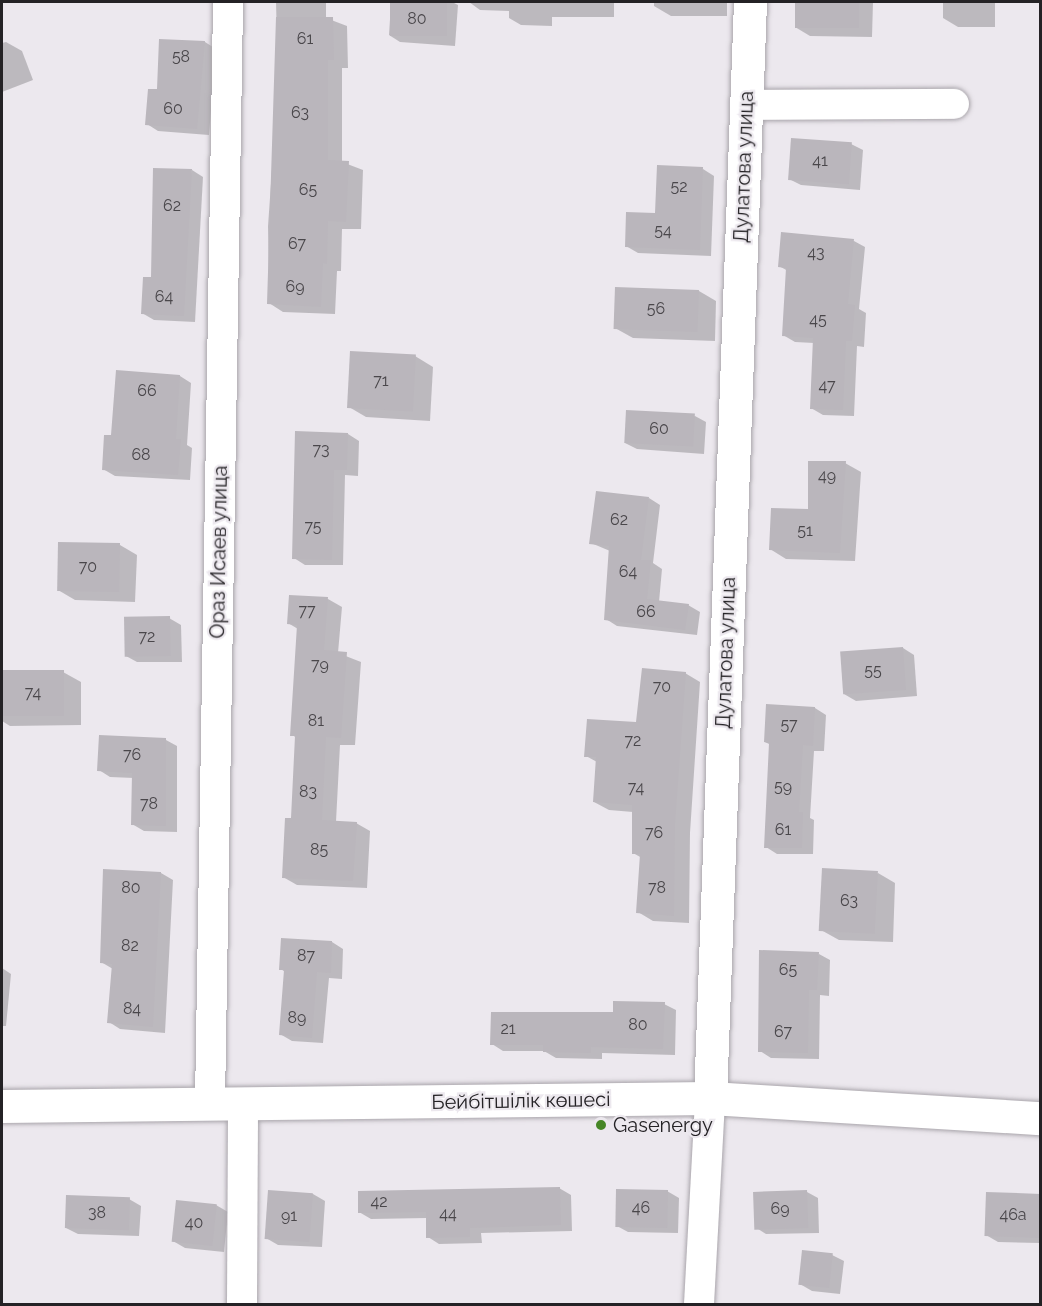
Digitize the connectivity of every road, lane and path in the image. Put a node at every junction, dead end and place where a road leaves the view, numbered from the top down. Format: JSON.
{"nodes":[{"id":1,"x":228,"y":2,"type":"edge"},
{"id":2,"x":750,"y":2,"type":"edge"},
{"id":3,"x":954,"y":104,"type":"dead end"},
{"id":4,"x":746,"y":105,"type":"junction"},
{"id":5,"x":710,"y":1098,"type":"junction"},
{"id":6,"x":210,"y":1102,"type":"junction"},
{"id":7,"x":243,"y":1105,"type":"junction"},
{"id":8,"x":2,"y":1106,"type":"edge"},
{"id":9,"x":1041,"y":1118,"type":"edge"},
{"id":10,"x":242,"y":1305,"type":"edge"},
{"id":11,"x":699,"y":1305,"type":"edge"}],
"edges":[{"from":1,"to":6,"type":"street","name":"Ораз Исаев улица"},
{"from":2,"to":4,"type":"street","name":"Дулатова улица"},
{"from":3,"to":4,"type":"street"},
{"from":4,"to":5,"type":"street","name":"Дулатова улица"},
{"from":5,"to":7,"type":"street","name":"Бейбітшілік көшесі"},
{"from":5,"to":9,"type":"street","name":"Бейбітшілік көшесі"},
{"from":5,"to":11,"type":"street","name":"Дулатова улица"},
{"from":6,"to":7,"type":"street","name":"Бейбітшілік көшесі"},
{"from":6,"to":8,"type":"street","name":"Бейбітшілік көшесі"},
{"from":7,"to":10,"type":"street"}]}
